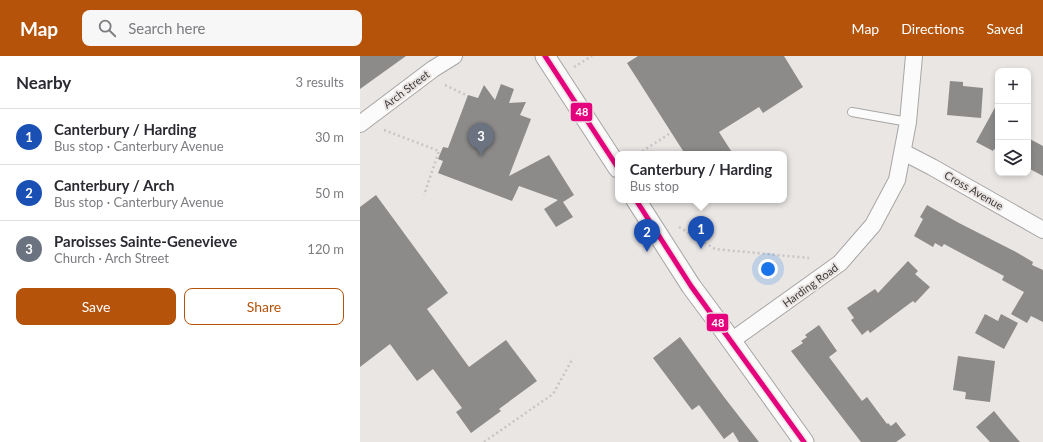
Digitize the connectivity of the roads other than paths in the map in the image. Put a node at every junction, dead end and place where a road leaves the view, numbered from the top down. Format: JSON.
{"nodes":[{"id":1,"x":454,"y":56,"type":"edge"},
{"id":2,"x":545,"y":56,"type":"edge"},
{"id":3,"x":914,"y":56,"type":"edge"},
{"id":4,"x":852,"y":112,"type":"dead end"},
{"id":5,"x":908,"y":122,"type":"junction"},
{"id":6,"x":360,"y":124,"type":"edge"},
{"id":7,"x":903,"y":152,"type":"junction"},
{"id":8,"x":615,"y":163,"type":"edge"},
{"id":9,"x":638,"y":203,"type":"edge"},
{"id":10,"x":1043,"y":230,"type":"edge"},
{"id":11,"x":731,"y":341,"type":"junction"},
{"id":12,"x":804,"y":442,"type":"edge"}],
"edges":[{"from":1,"to":6,"type":"street","name":"Arch Street"},
{"from":2,"to":8,"type":"street"},
{"from":3,"to":5,"type":"street","name":"Harding Road"},
{"from":4,"to":5,"type":"lane"},
{"from":5,"to":7,"type":"street","name":"Harding Road"},
{"from":7,"to":10,"type":"street","name":"Cross Avenue"},
{"from":7,"to":11,"type":"street","name":"Harding Road"},
{"from":9,"to":11,"type":"street"},
{"from":11,"to":12,"type":"street"}]}
